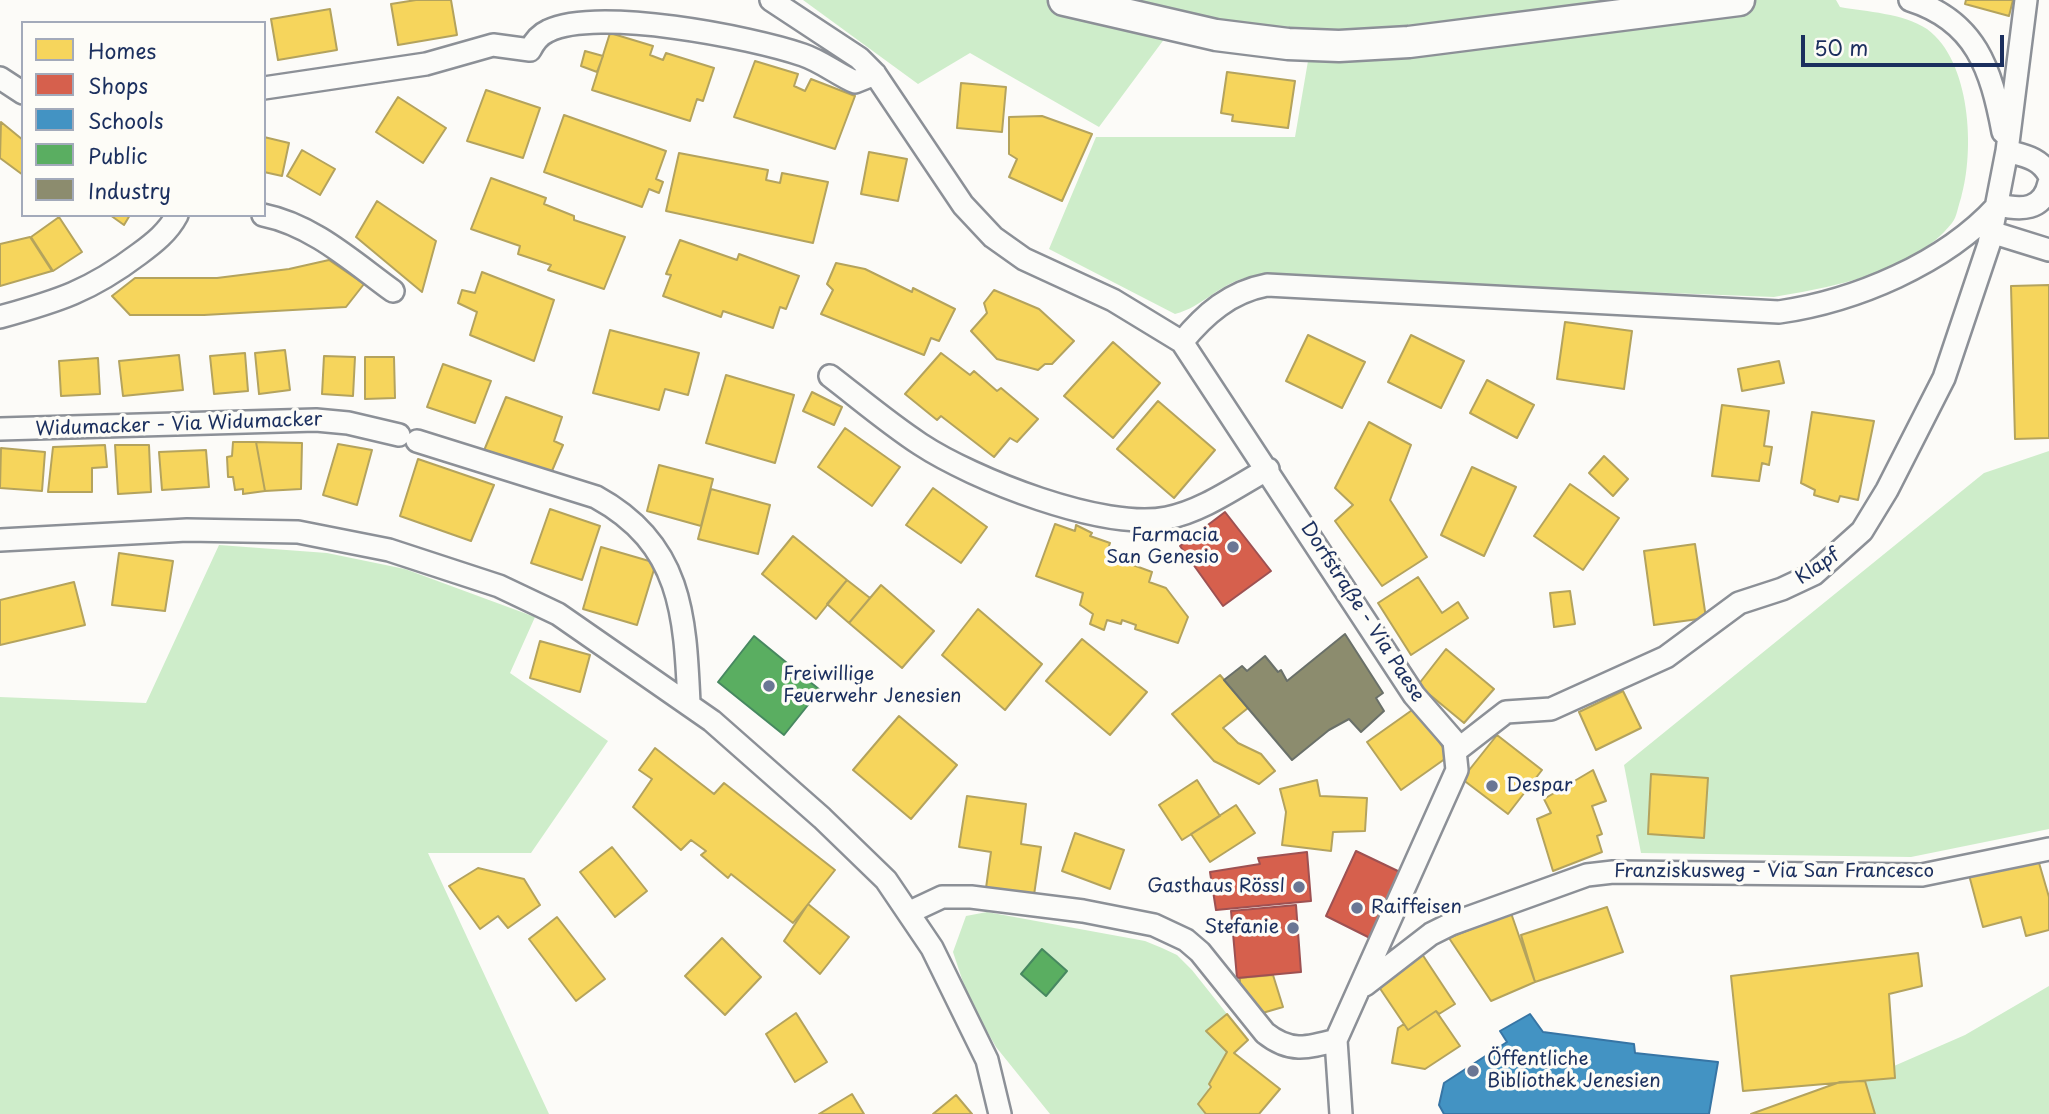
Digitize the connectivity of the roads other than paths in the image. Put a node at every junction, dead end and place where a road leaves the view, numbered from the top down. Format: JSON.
{"nodes":[{"id":1,"x":771,"y":0,"type":"edge"},
{"id":2,"x":1064,"y":0,"type":"edge"},
{"id":3,"x":1739,"y":0,"type":"edge"},
{"id":4,"x":1910,"y":0,"type":"edge"},
{"id":5,"x":2026,"y":0,"type":"edge"},
{"id":6,"x":1636,"y":6,"type":"edge"},
{"id":7,"x":875,"y":74,"type":"junction"},
{"id":8,"x":0,"y":78,"type":"edge"},
{"id":9,"x":266,"y":88,"type":"edge"},
{"id":10,"x":21,"y":92,"type":"edge"},
{"id":11,"x":2007,"y":152,"type":"junction"},
{"id":12,"x":2049,"y":176,"type":"edge"},
{"id":13,"x":2049,"y":183,"type":"edge"},
{"id":14,"x":1998,"y":205,"type":"junction"},
{"id":15,"x":266,"y":216,"type":"edge"},
{"id":16,"x":175,"y":217,"type":"edge"},
{"id":17,"x":1992,"y":232,"type":"junction"},
{"id":18,"x":2049,"y":250,"type":"edge"},
{"id":19,"x":393,"y":291,"type":"dead end"},
{"id":20,"x":0,"y":317,"type":"edge"},
{"id":21,"x":1182,"y":342,"type":"junction"},
{"id":22,"x":830,"y":376,"type":"dead end"},
{"id":23,"x":0,"y":429,"type":"edge"},
{"id":24,"x":1268,"y":470,"type":"junction"},
{"id":25,"x":0,"y":540,"type":"edge"},
{"id":26,"x":689,"y":703,"type":"junction"},
{"id":27,"x":1457,"y":750,"type":"junction"},
{"id":28,"x":2049,"y":849,"type":"edge"},
{"id":29,"x":910,"y":912,"type":"junction"},
{"id":30,"x":1359,"y":991,"type":"junction"},
{"id":31,"x":1336,"y":1040,"type":"junction"},
{"id":32,"x":1000,"y":1114,"type":"edge"},
{"id":33,"x":1341,"y":1114,"type":"edge"}],
"edges":[{"from":1,"to":7,"type":"street"},
{"from":2,"to":6,"type":"main road"},
{"from":3,"to":6,"type":"main road"},
{"from":4,"to":11,"type":"street"},
{"from":5,"to":11,"type":"street"},
{"from":7,"to":9,"type":"street"},
{"from":7,"to":21,"type":"street"},
{"from":8,"to":10,"type":"street"},
{"from":11,"to":12,"type":"street"},
{"from":11,"to":14,"type":"street"},
{"from":13,"to":14,"type":"street"},
{"from":14,"to":17,"type":"street","name":"Klapf"},
{"from":14,"to":21,"type":"street"},
{"from":15,"to":19,"type":"street"},
{"from":16,"to":20,"type":"street"},
{"from":17,"to":18,"type":"street"},
{"from":17,"to":27,"type":"street","name":"Klapf"},
{"from":21,"to":24,"type":"street","name":"Dorfstraße - Via Paese"},
{"from":22,"to":24,"type":"street"},
{"from":23,"to":26,"type":"street","name":"Widumacker - Via Widumacker"},
{"from":24,"to":27,"type":"street","name":"Dorfstraße - Via Paese"},
{"from":25,"to":26,"type":"street"},
{"from":26,"to":29,"type":"street"},
{"from":27,"to":30,"type":"street"},
{"from":28,"to":30,"type":"street","name":"Franziskusweg - Via San Francesco"},
{"from":29,"to":31,"type":"street"},
{"from":29,"to":32,"type":"street"},
{"from":30,"to":31,"type":"street"},
{"from":31,"to":33,"type":"street"}]}
